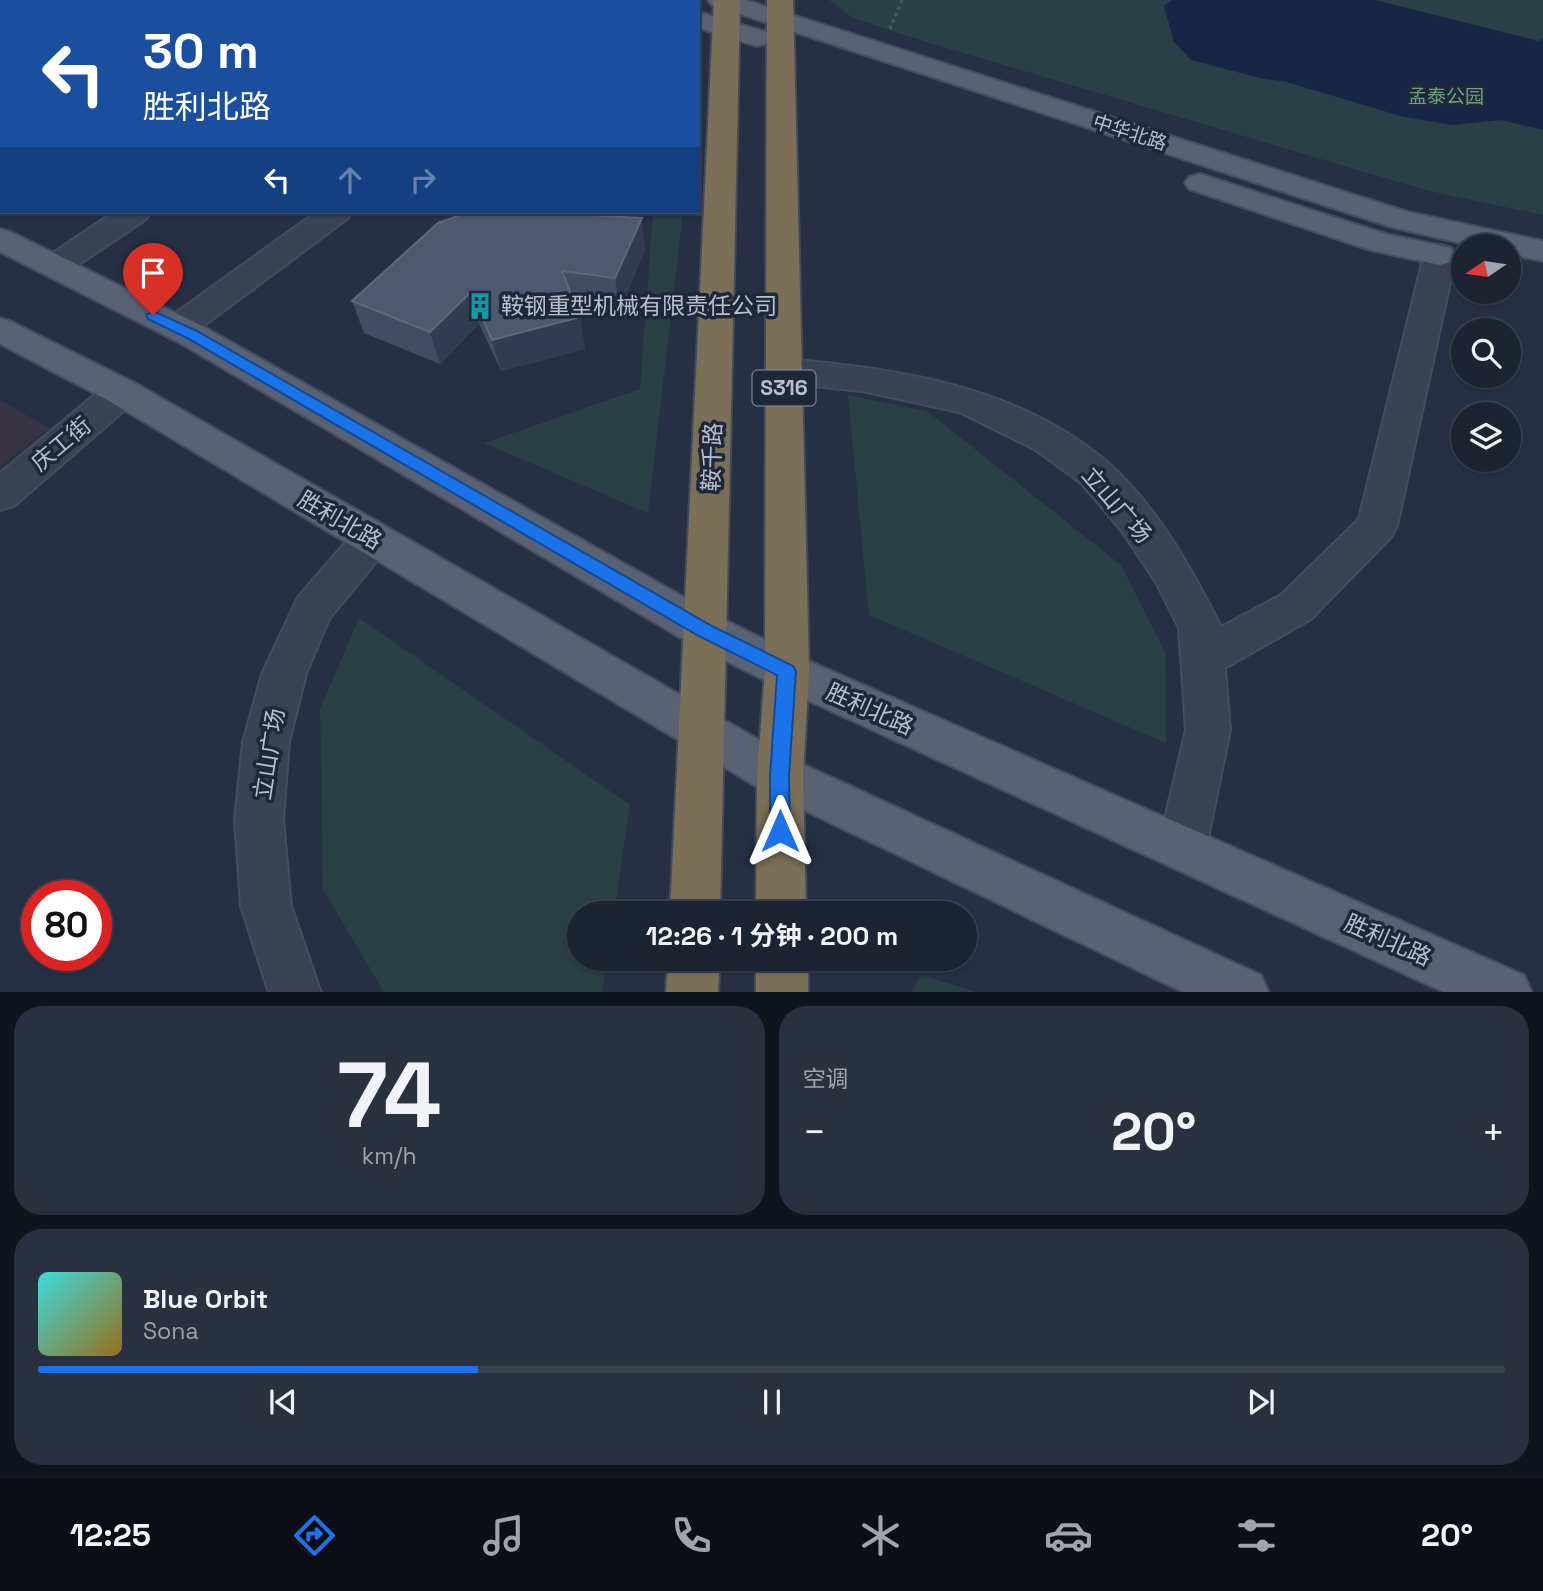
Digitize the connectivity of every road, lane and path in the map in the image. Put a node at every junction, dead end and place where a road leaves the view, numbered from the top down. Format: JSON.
{"nodes":[{"id":1,"x":720,"y":10,"type":"edge"},
{"id":2,"x":781,"y":21,"type":"edge"},
{"id":3,"x":132,"y":214,"type":"edge"},
{"id":4,"x":333,"y":214,"type":"edge"},
{"id":5,"x":0,"y":239,"type":"edge"},
{"id":6,"x":1543,"y":251,"type":"edge"},
{"id":7,"x":1451,"y":257,"type":"edge"},
{"id":8,"x":55,"y":266,"type":"junction"},
{"id":9,"x":1521,"y":272,"type":"edge"},
{"id":10,"x":1543,"y":276,"type":"edge"},
{"id":11,"x":178,"y":328,"type":"junction"},
{"id":12,"x":0,"y":330,"type":"edge"},
{"id":13,"x":784,"y":371,"type":"junction"},
{"id":14,"x":122,"y":392,"type":"junction"},
{"id":15,"x":0,"y":495,"type":"edge"},
{"id":16,"x":372,"y":539,"type":"junction"},
{"id":17,"x":706,"y":631,"type":"junction"},
{"id":18,"x":1202,"y":659,"type":"junction"},
{"id":19,"x":787,"y":671,"type":"junction"},
{"id":20,"x":702,"y":733,"type":"junction"},
{"id":21,"x":780,"y":776,"type":"junction"},
{"id":22,"x":1182,"y":848,"type":"junction"},
{"id":23,"x":696,"y":901,"type":"edge"},
{"id":24,"x":781,"y":901,"type":"edge"},
{"id":25,"x":693,"y":971,"type":"edge"},
{"id":26,"x":782,"y":971,"type":"edge"},
{"id":27,"x":295,"y":992,"type":"edge"},
{"id":28,"x":692,"y":992,"type":"edge"},
{"id":29,"x":782,"y":992,"type":"edge"},
{"id":30,"x":1243,"y":992,"type":"edge"},
{"id":31,"x":1506,"y":992,"type":"edge"}],
"edges":[{"from":1,"to":2,"type":"main road","name":"中华北路"},
{"from":1,"to":17,"type":"highway","name":"鞍千路"},
{"from":2,"to":6,"type":"main road","name":"中华北路"},
{"from":2,"to":7,"type":"main road","name":"中华北路"},
{"from":2,"to":13,"type":"highway","number":"S316"},
{"from":3,"to":8,"type":"street"},
{"from":4,"to":11,"type":"street"},
{"from":5,"to":8,"type":"main road","name":"胜利北路"},
{"from":7,"to":18,"type":"street"},
{"from":8,"to":11,"type":"main road","name":"胜利北路"},
{"from":9,"to":10,"type":"main road"},
{"from":11,"to":17,"type":"main road","name":"胜利北路"},
{"from":12,"to":14,"type":"main road","name":"胜利北路"},
{"from":13,"to":18,"type":"street","name":"立山广场"},
{"from":13,"to":19,"type":"highway","number":"S316"},
{"from":14,"to":15,"type":"street","name":"庆工街"},
{"from":14,"to":16,"type":"main road","name":"胜利北路"},
{"from":16,"to":20,"type":"main road","name":"胜利北路"},
{"from":16,"to":27,"type":"street","name":"立山广场"},
{"from":17,"to":19,"type":"main road","name":"胜利北路"},
{"from":17,"to":20,"type":"highway","name":"鞍千路"},
{"from":18,"to":22,"type":"street","name":"立山广场"},
{"from":19,"to":21,"type":"highway","number":"S316"},
{"from":19,"to":22,"type":"main road","name":"胜利北路"},
{"from":20,"to":21,"type":"main road","name":"胜利北路"},
{"from":20,"to":23,"type":"highway","name":"鞍千路"},
{"from":21,"to":24,"type":"highway"},
{"from":21,"to":30,"type":"main road","name":"胜利北路"},
{"from":22,"to":31,"type":"main road","name":"胜利北路"},
{"from":25,"to":28,"type":"highway"},
{"from":26,"to":29,"type":"highway"}]}
